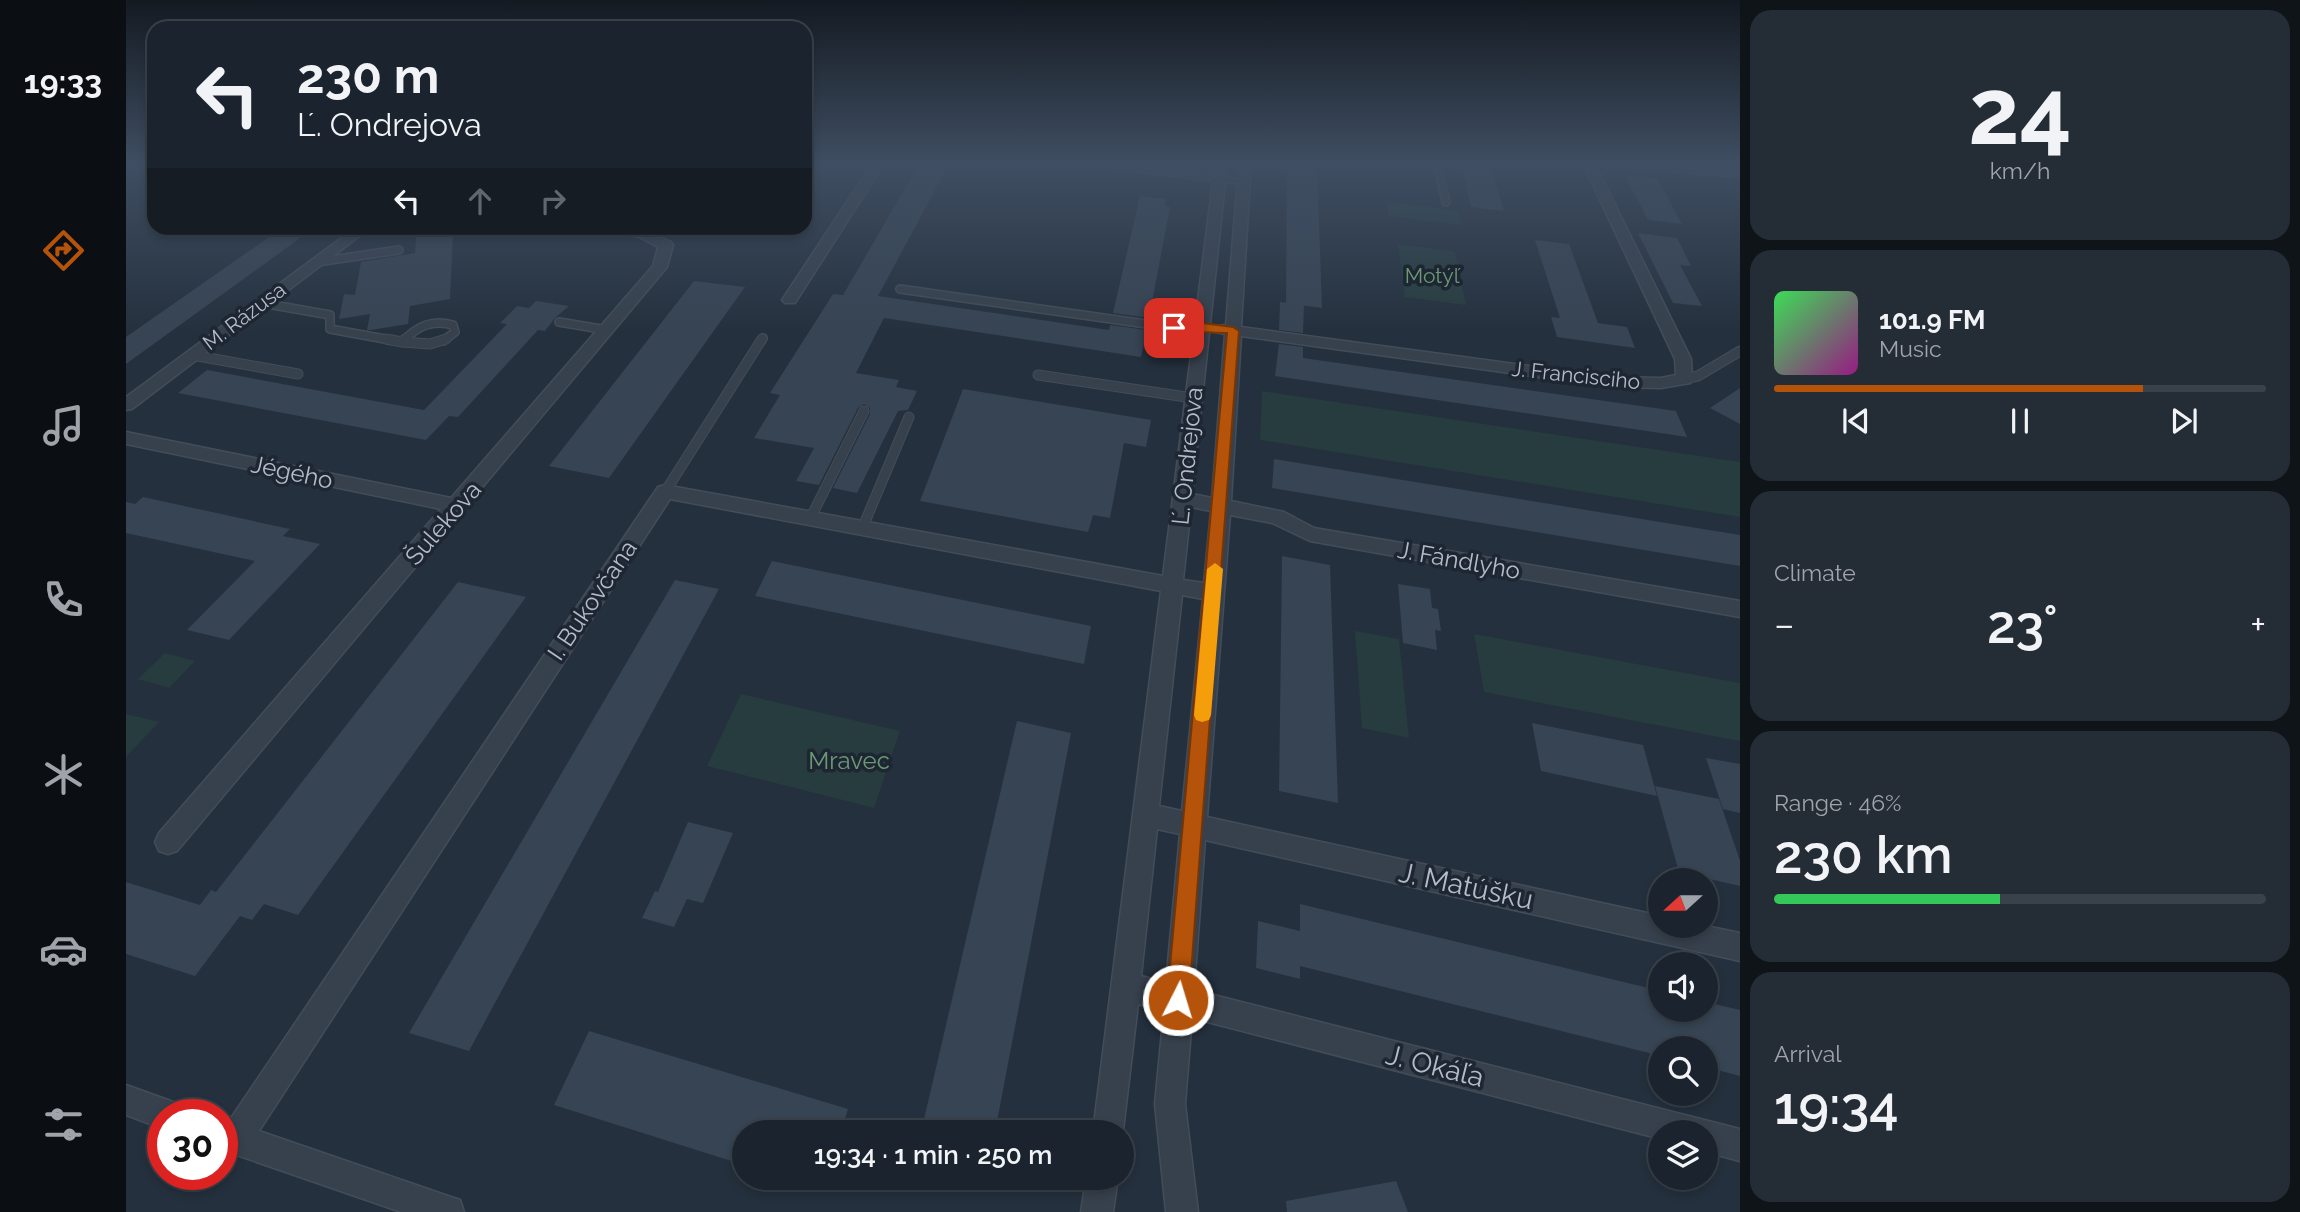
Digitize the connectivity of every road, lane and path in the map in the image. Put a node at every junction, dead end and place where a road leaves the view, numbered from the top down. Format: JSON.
{"nodes":[{"id":1,"x":841,"y":221,"type":"edge"},
{"id":2,"x":1214,"y":221,"type":"edge"},
{"id":3,"x":1241,"y":221,"type":"edge"},
{"id":4,"x":1616,"y":221,"type":"edge"},
{"id":5,"x":354,"y":235,"type":"edge"},
{"id":6,"x":646,"y":235,"type":"edge"},
{"id":7,"x":399,"y":250,"type":"dead end"},
{"id":8,"x":317,"y":262,"type":"junction"},
{"id":9,"x":900,"y":289,"type":"dead end"},
{"id":10,"x":790,"y":300,"type":"dead end"},
{"id":11,"x":262,"y":303,"type":"junction"},
{"id":12,"x":559,"y":322,"type":"dead end"},
{"id":13,"x":1202,"y":326,"type":"junction"},
{"id":14,"x":607,"y":330,"type":"junction"},
{"id":15,"x":1233,"y":331,"type":"junction"},
{"id":16,"x":763,"y":338,"type":"dead end"},
{"id":17,"x":402,"y":342,"type":"junction"},
{"id":18,"x":1740,"y":351,"type":"edge"},
{"id":19,"x":192,"y":355,"type":"junction"},
{"id":20,"x":298,"y":374,"type":"dead end"},
{"id":21,"x":1038,"y":375,"type":"dead end"},
{"id":22,"x":1684,"y":379,"type":"junction"},
{"id":23,"x":1194,"y":398,"type":"junction"},
{"id":24,"x":126,"y":405,"type":"edge"},
{"id":25,"x":864,"y":411,"type":"dead end"},
{"id":26,"x":909,"y":417,"type":"dead end"},
{"id":27,"x":126,"y":438,"type":"edge"},
{"id":28,"x":665,"y":492,"type":"junction"},
{"id":29,"x":1182,"y":499,"type":"junction"},
{"id":30,"x":458,"y":506,"type":"junction"},
{"id":31,"x":1221,"y":506,"type":"junction"},
{"id":32,"x":810,"y":519,"type":"junction"},
{"id":33,"x":862,"y":528,"type":"junction"},
{"id":34,"x":1172,"y":586,"type":"junction"},
{"id":35,"x":1213,"y":593,"type":"junction"},
{"id":36,"x":1740,"y":609,"type":"edge"},
{"id":37,"x":1146,"y":815,"type":"junction"},
{"id":38,"x":1193,"y":826,"type":"junction"},
{"id":39,"x":168,"y":842,"type":"dead end"},
{"id":40,"x":1740,"y":947,"type":"edge"},
{"id":41,"x":1127,"y":987,"type":"junction"},
{"id":42,"x":1178,"y":1000,"type":"junction"},
{"id":43,"x":126,"y":1100,"type":"edge"},
{"id":44,"x":147,"y":1108,"type":"edge"},
{"id":45,"x":1110,"y":1120,"type":"edge"},
{"id":46,"x":1648,"y":1121,"type":"edge"},
{"id":47,"x":238,"y":1123,"type":"edge"},
{"id":48,"x":238,"y":1139,"type":"edge"},
{"id":49,"x":1718,"y":1139,"type":"edge"},
{"id":50,"x":1740,"y":1145,"type":"edge"},
{"id":51,"x":1100,"y":1190,"type":"edge"},
{"id":52,"x":448,"y":1212,"type":"edge"},
{"id":53,"x":1097,"y":1212,"type":"edge"},
{"id":54,"x":1182,"y":1212,"type":"edge"}],
"edges":[{"from":1,"to":10,"type":"street"},
{"from":2,"to":13,"type":"street","name":"Ľ. Ondrejova"},
{"from":3,"to":15,"type":"street","name":"Ľ. Ondrejova"},
{"from":4,"to":22,"type":"street"},
{"from":5,"to":8,"type":"street","name":"M. Rázusa"},
{"from":6,"to":14,"type":"street","name":"Šulekova"},
{"from":7,"to":8,"type":"lane"},
{"from":8,"to":11,"type":"street","name":"M. Rázusa"},
{"from":9,"to":13,"type":"lane"},
{"from":11,"to":17,"type":"lane"},
{"from":11,"to":19,"type":"street","name":"M. Rázusa"},
{"from":12,"to":14,"type":"lane"},
{"from":13,"to":15,"type":"street"},
{"from":13,"to":23,"type":"street","name":"Ľ. Ondrejova"},
{"from":14,"to":30,"type":"street","name":"Šulekova"},
{"from":15,"to":22,"type":"street","name":"J. Francisciho"},
{"from":15,"to":31,"type":"street","name":"Ľ. Ondrejova"},
{"from":16,"to":28,"type":"lane"},
{"from":17,"to":17,"type":"lane"},
{"from":18,"to":22,"type":"lane"},
{"from":19,"to":20,"type":"lane"},
{"from":19,"to":24,"type":"street","name":"M. Rázusa"},
{"from":21,"to":23,"type":"lane"},
{"from":23,"to":29,"type":"street","name":"Ľ. Ondrejova"},
{"from":25,"to":32,"type":"lane"},
{"from":26,"to":33,"type":"lane"},
{"from":27,"to":30,"type":"street","name":"Jégého"},
{"from":28,"to":32,"type":"street"},
{"from":28,"to":47,"type":"street","name":"I. Bukovčana"},
{"from":29,"to":31,"type":"street","name":"J. Fándlyho"},
{"from":29,"to":34,"type":"street","name":"Ľ. Ondrejova"},
{"from":30,"to":39,"type":"street","name":"Šulekova"},
{"from":31,"to":35,"type":"street","name":"Ľ. Ondrejova"},
{"from":31,"to":36,"type":"street","name":"J. Fándlyho"},
{"from":32,"to":33,"type":"street"},
{"from":33,"to":34,"type":"street"},
{"from":34,"to":35,"type":"street"},
{"from":34,"to":37,"type":"street","name":"Ľ. Ondrejova"},
{"from":35,"to":38,"type":"street","name":"Ľ. Ondrejova"},
{"from":37,"to":38,"type":"street"},
{"from":37,"to":41,"type":"street","name":"Ľ. Ondrejova"},
{"from":38,"to":40,"type":"street","name":"J. Matúšku"},
{"from":38,"to":42,"type":"street","name":"Ľ. Ondrejova"},
{"from":41,"to":42,"type":"street"},
{"from":41,"to":45,"type":"street","name":"Ľ. Ondrejova"},
{"from":42,"to":46,"type":"street","name":"J. Okáľa"},
{"from":42,"to":54,"type":"street","name":"Ľ. Ondrejova"},
{"from":43,"to":44,"type":"street"},
{"from":48,"to":52,"type":"street"},
{"from":49,"to":50,"type":"street"},
{"from":51,"to":53,"type":"street"}]}
